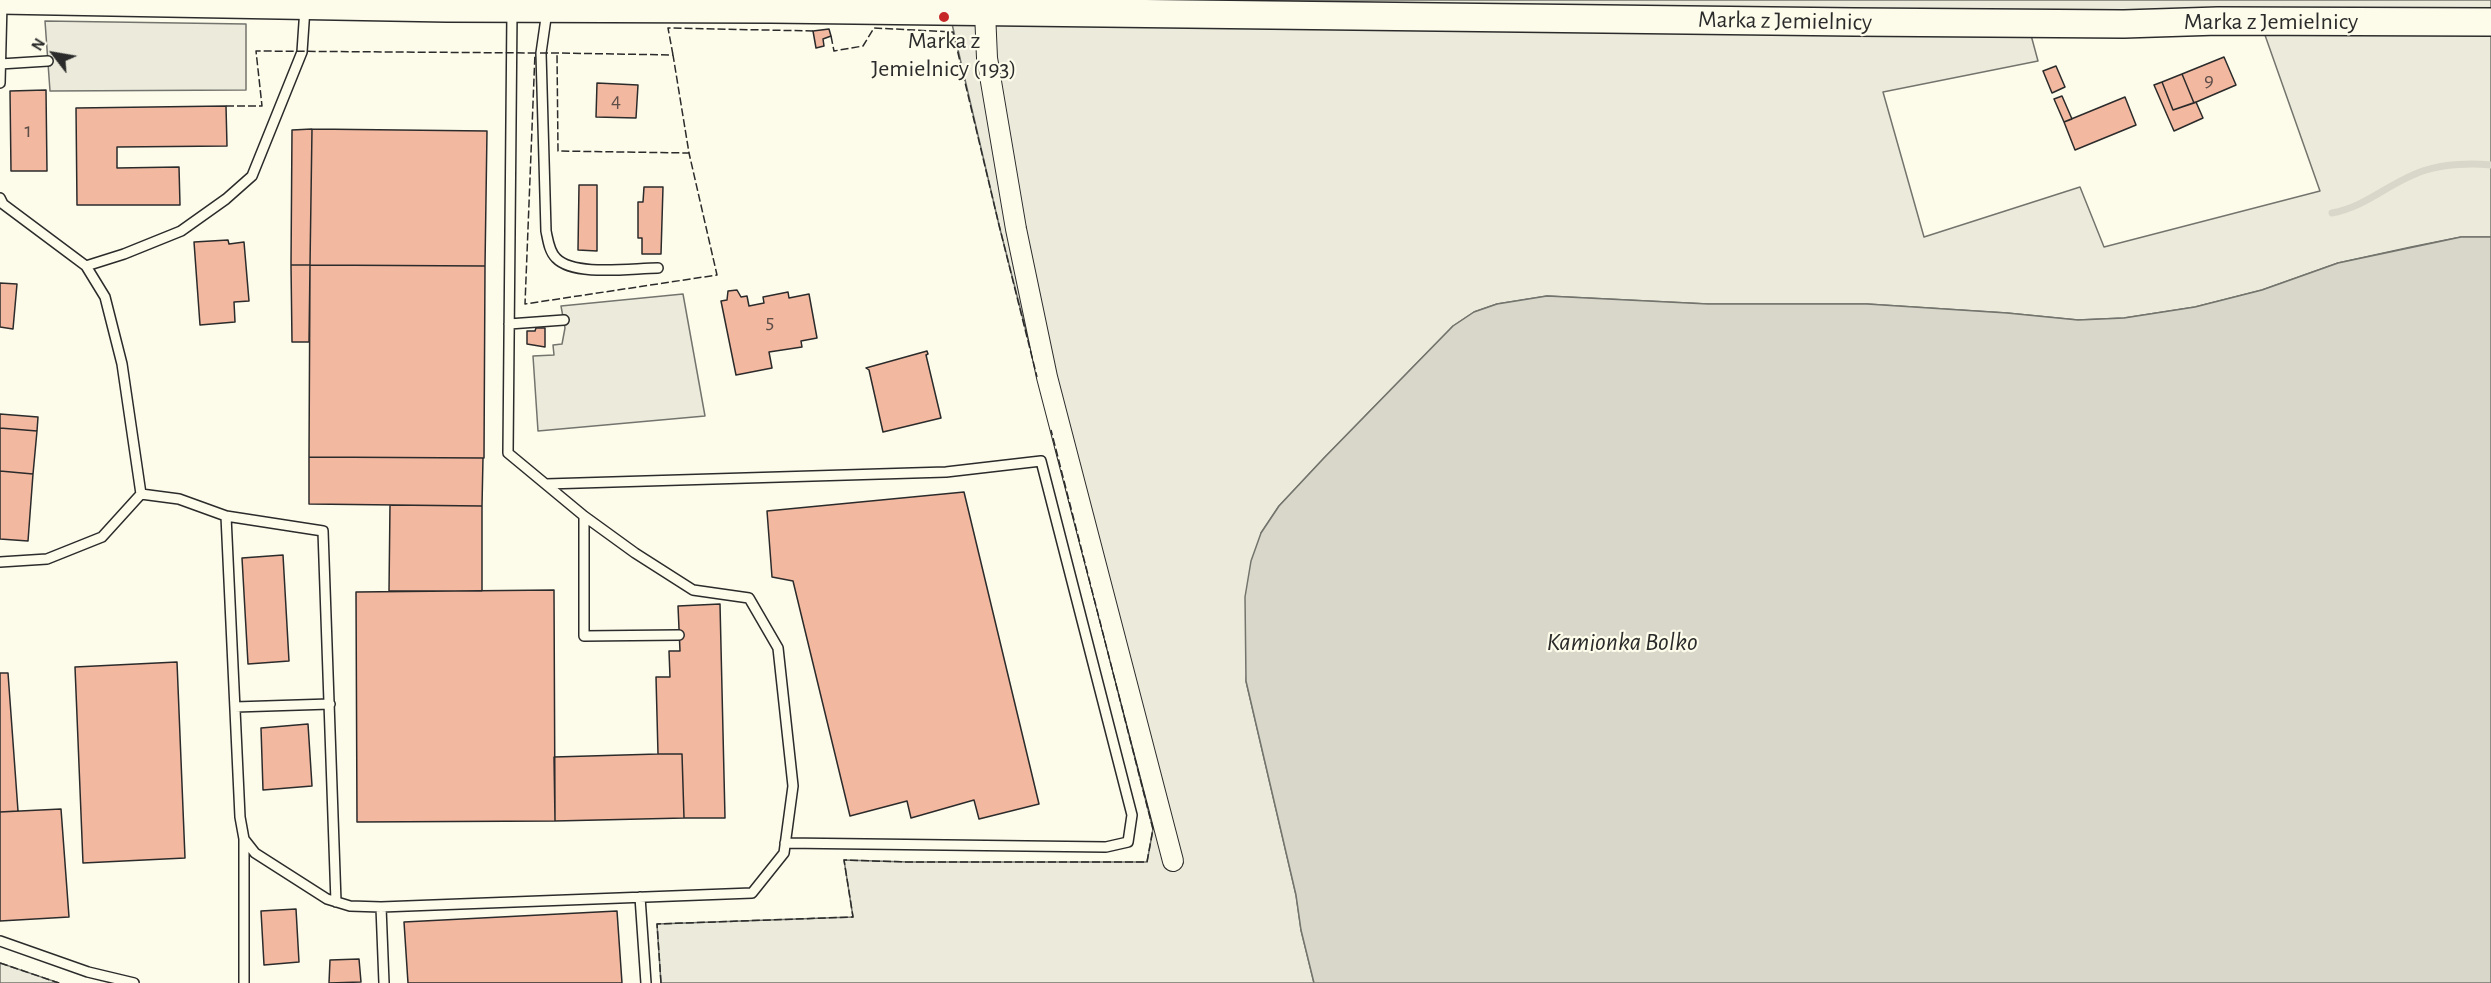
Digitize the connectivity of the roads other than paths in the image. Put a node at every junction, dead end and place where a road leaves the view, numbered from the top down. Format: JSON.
{"nodes":[{"id":1,"x":1,"y":0,"type":"edge"},
{"id":2,"x":305,"y":6,"type":"junction"},
{"id":3,"x":512,"y":9,"type":"junction"},
{"id":4,"x":548,"y":9,"type":"junction"},
{"id":5,"x":986,"y":12,"type":"junction"},
{"id":6,"x":2491,"y":22,"type":"edge"},
{"id":7,"x":48,"y":61,"type":"dead end"},
{"id":8,"x":0,"y":64,"type":"edge"},
{"id":9,"x":0,"y":82,"type":"edge"},
{"id":10,"x":0,"y":198,"type":"edge"},
{"id":11,"x":86,"y":266,"type":"junction"},
{"id":12,"x":658,"y":268,"type":"dead end"},
{"id":13,"x":564,"y":320,"type":"dead end"},
{"id":14,"x":509,"y":324,"type":"junction"},
{"id":15,"x":546,"y":484,"type":"junction"},
{"id":16,"x":141,"y":494,"type":"junction"},
{"id":17,"x":226,"y":516,"type":"junction"},
{"id":18,"x":584,"y":516,"type":"junction"},
{"id":19,"x":0,"y":562,"type":"edge"},
{"id":20,"x":679,"y":634,"type":"dead end"},
{"id":21,"x":330,"y":704,"type":"junction"},
{"id":22,"x":235,"y":707,"type":"junction"},
{"id":23,"x":244,"y":839,"type":"junction"},
{"id":24,"x":785,"y":843,"type":"junction"},
{"id":25,"x":1173,"y":861,"type":"dead end"},
{"id":26,"x":640,"y":897,"type":"junction"},
{"id":27,"x":336,"y":902,"type":"junction"},
{"id":28,"x":381,"y":907,"type":"junction"},
{"id":29,"x":0,"y":941,"type":"edge"},
{"id":30,"x":134,"y":983,"type":"edge"},
{"id":31,"x":244,"y":983,"type":"edge"},
{"id":32,"x":384,"y":983,"type":"edge"},
{"id":33,"x":646,"y":983,"type":"edge"}],
"edges":[{"from":1,"to":2,"type":"main road","name":"Marka z Jemielnicy"},
{"from":1,"to":8,"type":"lane"},
{"from":2,"to":3,"type":"main road","name":"Marka z Jemielnicy"},
{"from":2,"to":11,"type":"lane"},
{"from":3,"to":4,"type":"main road","name":"Marka z Jemielnicy"},
{"from":3,"to":14,"type":"lane"},
{"from":4,"to":5,"type":"main road","name":"Marka z Jemielnicy"},
{"from":4,"to":12,"type":"lane"},
{"from":5,"to":6,"type":"main road","name":"Marka z Jemielnicy"},
{"from":5,"to":25,"type":"street"},
{"from":7,"to":8,"type":"lane"},
{"from":8,"to":9,"type":"lane"},
{"from":10,"to":11,"type":"lane"},
{"from":11,"to":16,"type":"lane"},
{"from":13,"to":14,"type":"lane"},
{"from":14,"to":15,"type":"lane"},
{"from":15,"to":18,"type":"lane"},
{"from":15,"to":24,"type":"lane"},
{"from":16,"to":17,"type":"lane"},
{"from":16,"to":19,"type":"lane"},
{"from":17,"to":21,"type":"lane"},
{"from":17,"to":22,"type":"lane"},
{"from":18,"to":20,"type":"lane"},
{"from":18,"to":24,"type":"lane"},
{"from":21,"to":22,"type":"lane"},
{"from":21,"to":27,"type":"lane"},
{"from":22,"to":23,"type":"lane"},
{"from":23,"to":27,"type":"lane"},
{"from":23,"to":31,"type":"lane"},
{"from":24,"to":26,"type":"lane"},
{"from":26,"to":28,"type":"lane"},
{"from":26,"to":33,"type":"lane"},
{"from":27,"to":28,"type":"lane"},
{"from":28,"to":32,"type":"lane"},
{"from":29,"to":30,"type":"lane"}]}
